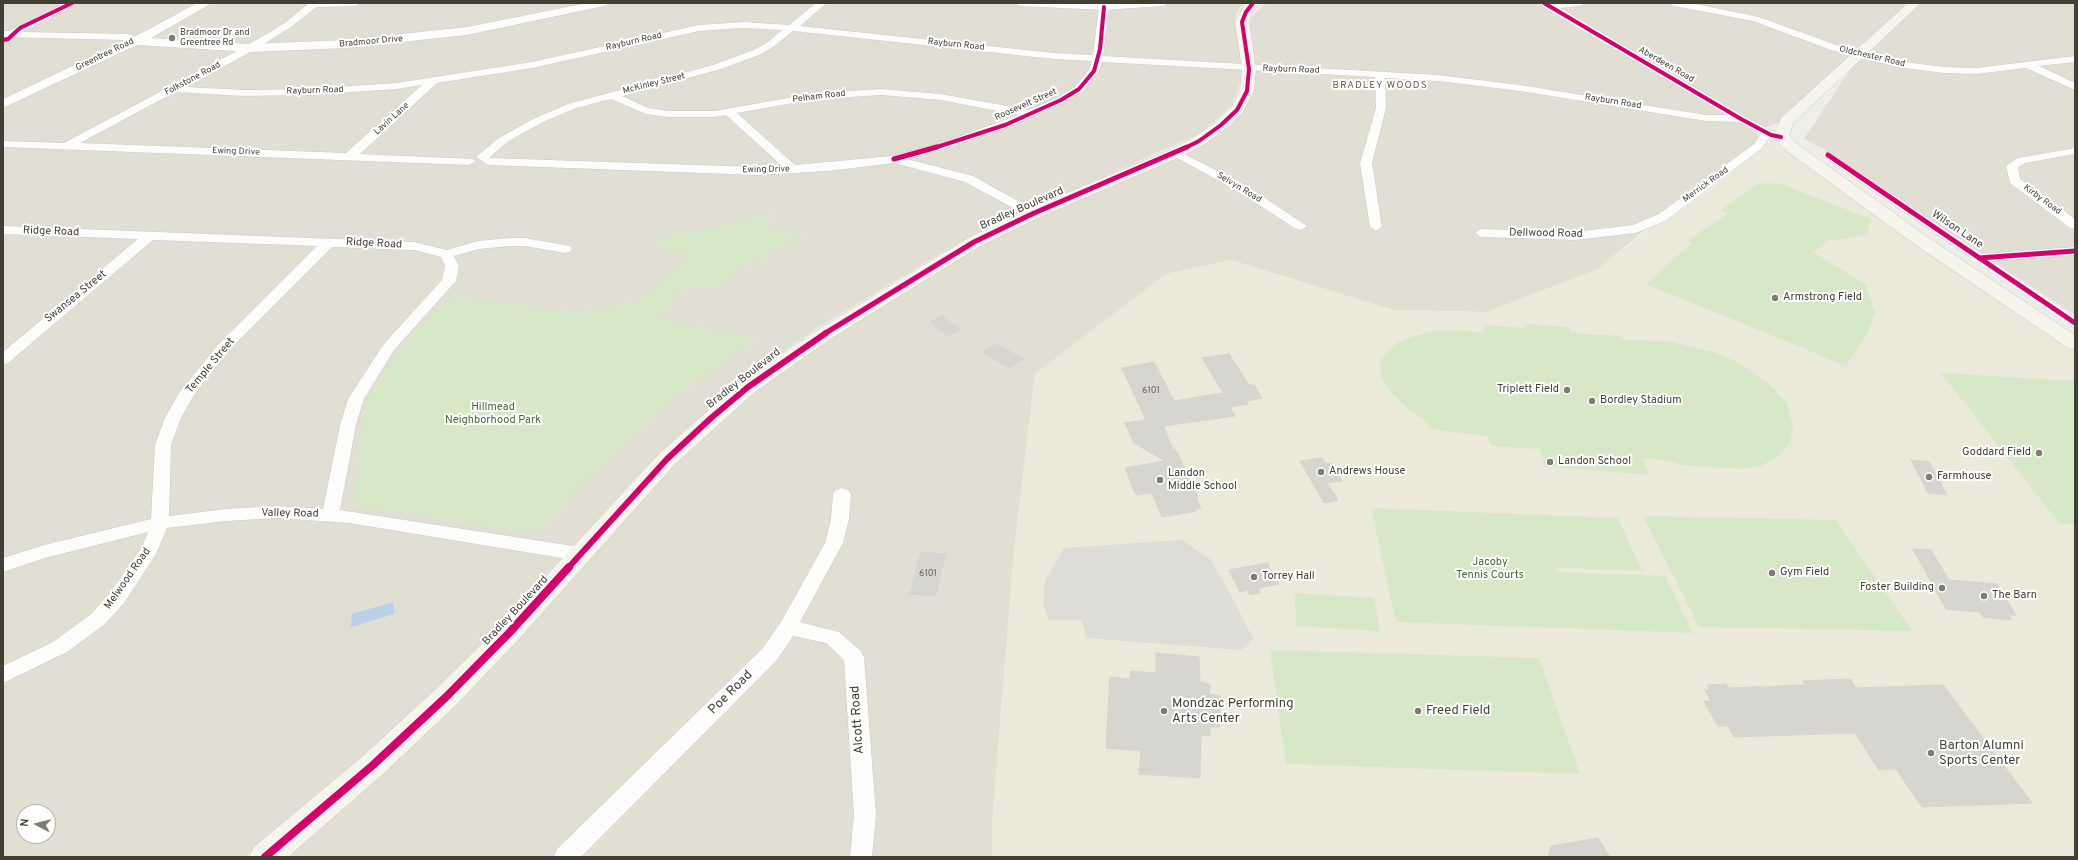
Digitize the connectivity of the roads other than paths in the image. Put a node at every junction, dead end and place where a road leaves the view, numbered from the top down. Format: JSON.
{"nodes":[{"id":1,"x":72,"y":3,"type":"edge"},
{"id":2,"x":206,"y":3,"type":"edge"},
{"id":3,"x":356,"y":3,"type":"edge"},
{"id":4,"x":604,"y":3,"type":"edge"},
{"id":5,"x":822,"y":3,"type":"edge"},
{"id":6,"x":1020,"y":3,"type":"edge"},
{"id":7,"x":1163,"y":3,"type":"edge"},
{"id":8,"x":1253,"y":3,"type":"edge"},
{"id":9,"x":1580,"y":3,"type":"edge"},
{"id":10,"x":1674,"y":3,"type":"edge"},
{"id":11,"x":1915,"y":3,"type":"edge"},
{"id":12,"x":314,"y":4,"type":"edge"},
{"id":13,"x":1103,"y":5,"type":"edge"},
{"id":14,"x":1546,"y":5,"type":"edge"},
{"id":15,"x":792,"y":28,"type":"junction"},
{"id":16,"x":6,"y":37,"type":"edge"},
{"id":17,"x":135,"y":41,"type":"junction"},
{"id":18,"x":250,"y":48,"type":"junction"},
{"id":19,"x":1860,"y":55,"type":"junction"},
{"id":20,"x":1097,"y":59,"type":"junction"},
{"id":21,"x":2075,"y":59,"type":"edge"},
{"id":22,"x":2028,"y":65,"type":"junction"},
{"id":23,"x":1249,"y":69,"type":"junction"},
{"id":24,"x":1380,"y":74,"type":"junction"},
{"id":25,"x":433,"y":81,"type":"junction"},
{"id":26,"x":2075,"y":87,"type":"edge"},
{"id":27,"x":173,"y":89,"type":"junction"},
{"id":28,"x":611,"y":95,"type":"junction"},
{"id":29,"x":3,"y":104,"type":"edge"},
{"id":30,"x":729,"y":112,"type":"junction"},
{"id":31,"x":1030,"y":114,"type":"junction"},
{"id":32,"x":1741,"y":119,"type":"junction"},
{"id":33,"x":1776,"y":136,"type":"junction"},
{"id":34,"x":3,"y":144,"type":"edge"},
{"id":35,"x":66,"y":146,"type":"junction"},
{"id":36,"x":2075,"y":151,"type":"edge"},
{"id":37,"x":1176,"y":154,"type":"junction"},
{"id":38,"x":1828,"y":155,"type":"dead end"},
{"id":39,"x":350,"y":156,"type":"junction"},
{"id":40,"x":485,"y":159,"type":"junction"},
{"id":41,"x":894,"y":159,"type":"junction"},
{"id":42,"x":792,"y":169,"type":"junction"},
{"id":43,"x":1032,"y":214,"type":"junction"},
{"id":44,"x":2075,"y":225,"type":"edge"},
{"id":45,"x":1301,"y":226,"type":"dead end"},
{"id":46,"x":1376,"y":227,"type":"dead end"},
{"id":47,"x":1636,"y":229,"type":"joint"},
{"id":48,"x":3,"y":230,"type":"edge"},
{"id":49,"x":20,"y":230,"type":"junction"},
{"id":50,"x":1481,"y":233,"type":"dead end"},
{"id":51,"x":151,"y":235,"type":"junction"},
{"id":52,"x":329,"y":242,"type":"junction"},
{"id":53,"x":3,"y":243,"type":"edge"},
{"id":54,"x":565,"y":249,"type":"dead end"},
{"id":55,"x":2075,"y":251,"type":"edge"},
{"id":56,"x":447,"y":254,"type":"junction"},
{"id":57,"x":1979,"y":258,"type":"junction"},
{"id":58,"x":1953,"y":260,"type":"junction"},
{"id":59,"x":2075,"y":323,"type":"edge"},
{"id":60,"x":2075,"y":344,"type":"edge"},
{"id":61,"x":3,"y":360,"type":"edge"},
{"id":62,"x":842,"y":494,"type":"dead end"},
{"id":63,"x":330,"y":515,"type":"junction"},
{"id":64,"x":160,"y":523,"type":"junction"},
{"id":65,"x":580,"y":554,"type":"junction"},
{"id":66,"x":3,"y":565,"type":"edge"},
{"id":67,"x":788,"y":627,"type":"junction"},
{"id":68,"x":3,"y":675,"type":"edge"},
{"id":69,"x":264,"y":857,"type":"edge"},
{"id":70,"x":565,"y":857,"type":"edge"},
{"id":71,"x":861,"y":857,"type":"edge"}],
"edges":[{"from":1,"to":16,"type":"street"},
{"from":2,"to":17,"type":"street","name":"Greentree Road"},
{"from":3,"to":12,"type":"street"},
{"from":4,"to":18,"type":"street","name":"Bradmoor Drive"},
{"from":5,"to":15,"type":"street","name":"McKinley Street"},
{"from":6,"to":13,"type":"street"},
{"from":7,"to":13,"type":"street"},
{"from":8,"to":23,"type":"main road","name":"Bradley Boulevard"},
{"from":9,"to":14,"type":"street"},
{"from":10,"to":19,"type":"street","name":"Oldchester Road"},
{"from":11,"to":19,"type":"main road"},
{"from":12,"to":18,"type":"street","name":"Folkstone Road"},
{"from":13,"to":20,"type":"street","name":"Roosevelt Street"},
{"from":14,"to":32,"type":"street","name":"Aberdeen Road"},
{"from":15,"to":20,"type":"street","name":"Rayburn Road"},
{"from":15,"to":25,"type":"street","name":"Rayburn Road"},
{"from":15,"to":28,"type":"street","name":"McKinley Street"},
{"from":16,"to":17,"type":"street","name":"Bradmoor Drive"},
{"from":17,"to":18,"type":"street","name":"Bradmoor Drive"},
{"from":17,"to":29,"type":"street","name":"Greentree Road"},
{"from":18,"to":27,"type":"street","name":"Folkstone Road"},
{"from":19,"to":22,"type":"street","name":"Oldchester Road"},
{"from":19,"to":33,"type":"main road"},
{"from":20,"to":23,"type":"street","name":"Rayburn Road"},
{"from":20,"to":31,"type":"street","name":"Roosevelt Street"},
{"from":21,"to":22,"type":"street","name":"Oldchester Road"},
{"from":22,"to":26,"type":"street"},
{"from":23,"to":24,"type":"street","name":"Rayburn Road"},
{"from":23,"to":37,"type":"main road","name":"Bradley Boulevard"},
{"from":24,"to":32,"type":"street","name":"Rayburn Road"},
{"from":24,"to":46,"type":"street"},
{"from":25,"to":27,"type":"street","name":"Rayburn Road"},
{"from":25,"to":39,"type":"street","name":"Lavin Lane"},
{"from":27,"to":35,"type":"street","name":"Folkstone Road"},
{"from":28,"to":30,"type":"street","name":"Pelham Road"},
{"from":28,"to":40,"type":"street","name":"McKinley Street"},
{"from":30,"to":31,"type":"street","name":"Pelham Road"},
{"from":30,"to":42,"type":"street"},
{"from":31,"to":41,"type":"street","name":"Roosevelt Street"},
{"from":32,"to":33,"type":"street","name":"Aberdeen Road"},
{"from":33,"to":47,"type":"street","name":"Merrick Road"},
{"from":33,"to":58,"type":"main road"},
{"from":34,"to":35,"type":"street","name":"Ewing Drive"},
{"from":35,"to":39,"type":"street","name":"Ewing Drive"},
{"from":36,"to":44,"type":"street","name":"Kirby Road"},
{"from":37,"to":43,"type":"main road","name":"Bradley Boulevard"},
{"from":37,"to":45,"type":"street","name":"Selvyn Road"},
{"from":38,"to":57,"type":"street","name":"Wilson Lane"},
{"from":39,"to":40,"type":"street","name":"Ewing Drive"},
{"from":40,"to":42,"type":"street","name":"Ewing Drive"},
{"from":41,"to":42,"type":"street","name":"Ewing Drive"},
{"from":41,"to":43,"type":"street","name":"Ewing Drive"},
{"from":43,"to":65,"type":"main road","name":"Bradley Boulevard"},
{"from":47,"to":50,"type":"street","name":"Dellwood Road"},
{"from":48,"to":49,"type":"street","name":"Ridge Road"},
{"from":49,"to":51,"type":"street","name":"Ridge Road"},
{"from":49,"to":53,"type":"street"},
{"from":51,"to":52,"type":"street","name":"Ridge Road"},
{"from":51,"to":61,"type":"street","name":"Swansea Street"},
{"from":52,"to":56,"type":"street","name":"Ridge Road"},
{"from":52,"to":64,"type":"street","name":"Temple Street"},
{"from":54,"to":56,"type":"street"},
{"from":55,"to":57,"type":"street"},
{"from":56,"to":63,"type":"street"},
{"from":57,"to":58,"type":"street"},
{"from":57,"to":59,"type":"street","name":"Wilson Lane"},
{"from":58,"to":60,"type":"main road"},
{"from":62,"to":67,"type":"street","name":"Poe Road"},
{"from":63,"to":64,"type":"street","name":"Valley Road"},
{"from":63,"to":65,"type":"street","name":"Valley Road"},
{"from":64,"to":66,"type":"street","name":"Valley Road"},
{"from":64,"to":68,"type":"street","name":"Melwood Road"},
{"from":65,"to":69,"type":"main road","name":"Bradley Boulevard"},
{"from":67,"to":70,"type":"street","name":"Poe Road"},
{"from":67,"to":71,"type":"street","name":"Alcott Road"}]}
